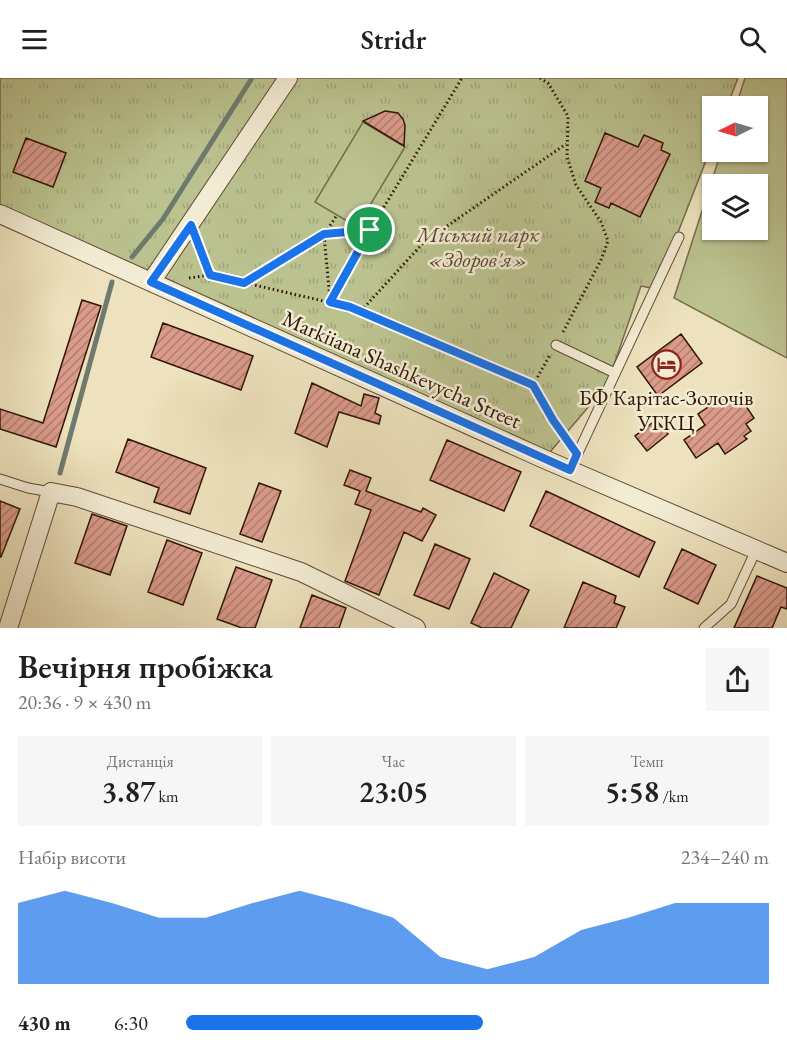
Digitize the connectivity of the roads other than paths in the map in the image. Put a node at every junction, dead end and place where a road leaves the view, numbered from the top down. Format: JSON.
{"nodes":[{"id":1,"x":288,"y":78,"type":"edge"},
{"id":2,"x":0,"y":214,"type":"edge"},
{"id":3,"x":679,"y":237,"type":"dead end"},
{"id":4,"x":151,"y":282,"type":"junction"},
{"id":5,"x":556,"y":345,"type":"road end"},
{"id":6,"x":615,"y":373,"type":"junction"},
{"id":7,"x":574,"y":462,"type":"junction"},
{"id":8,"x":0,"y":479,"type":"edge"},
{"id":9,"x":51,"y":492,"type":"junction"},
{"id":10,"x":757,"y":548,"type":"junction"},
{"id":11,"x":787,"y":563,"type":"edge"},
{"id":12,"x":380,"y":620,"type":"edge"},
{"id":13,"x":8,"y":628,"type":"edge"},
{"id":14,"x":417,"y":628,"type":"edge"},
{"id":15,"x":704,"y":628,"type":"edge"}],
"edges":[{"from":1,"to":4,"type":"street"},
{"from":2,"to":4,"type":"street","name":"Markiiana Shashkevycha Street"},
{"from":3,"to":6,"type":"lane"},
{"from":4,"to":7,"type":"street","name":"Markiiana Shashkevycha Street"},
{"from":5,"to":6,"type":"lane"},
{"from":6,"to":7,"type":"lane"},
{"from":7,"to":10,"type":"street","name":"Markiiana Shashkevycha Street"},
{"from":8,"to":9,"type":"lane"},
{"from":9,"to":12,"type":"street"},
{"from":9,"to":13,"type":"street"},
{"from":10,"to":11,"type":"street","name":"Markiiana Shashkevycha Street"},
{"from":10,"to":15,"type":"lane"},
{"from":12,"to":14,"type":"street"}]}
